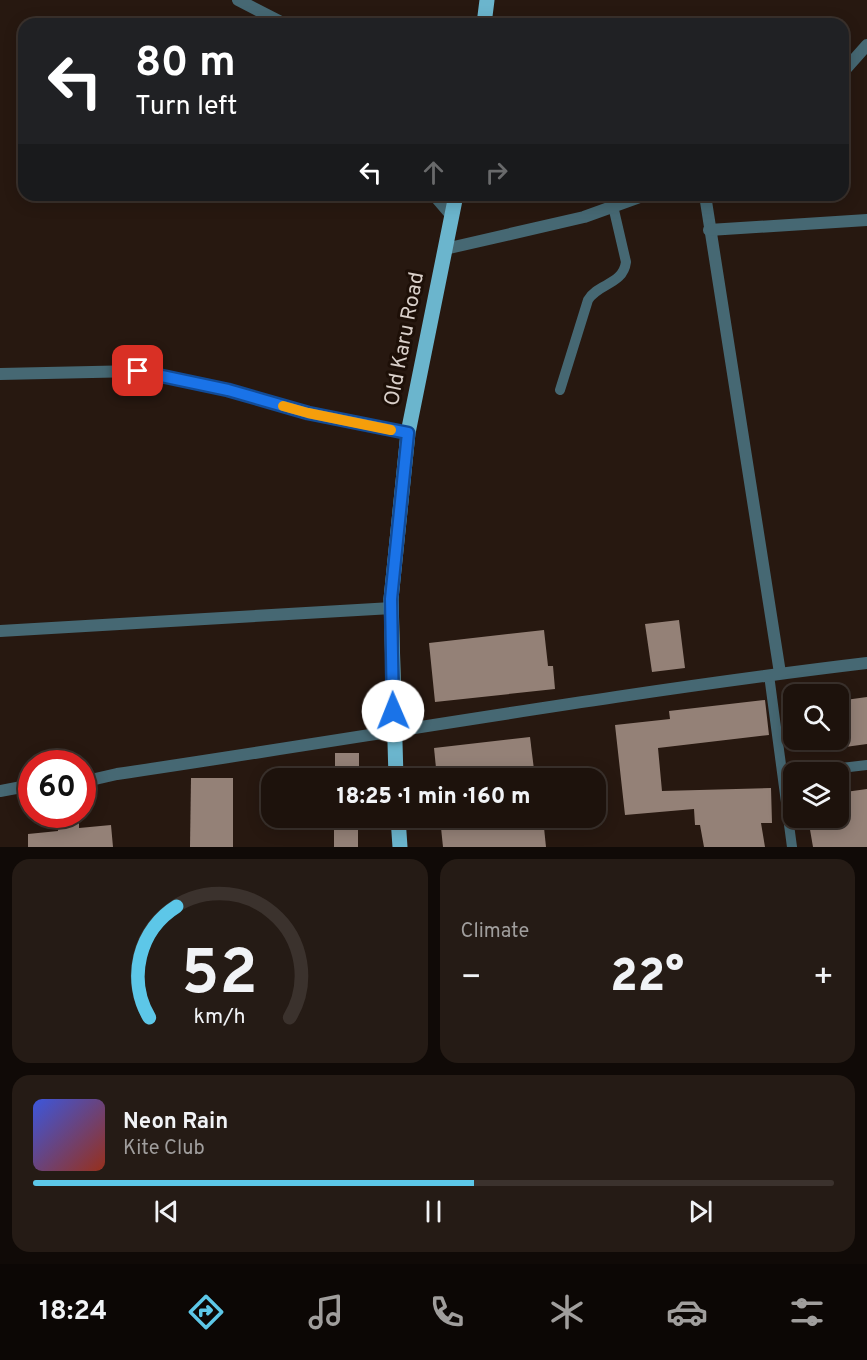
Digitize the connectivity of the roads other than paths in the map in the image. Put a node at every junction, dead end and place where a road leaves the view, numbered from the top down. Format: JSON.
{"nodes":[{"id":1,"x":238,"y":0,"type":"edge"},
{"id":2,"x":488,"y":0,"type":"edge"},
{"id":3,"x":273,"y":18,"type":"edge"},
{"id":4,"x":485,"y":18,"type":"edge"},
{"id":5,"x":867,"y":45,"type":"edge"},
{"id":6,"x":849,"y":65,"type":"edge"},
{"id":7,"x":439,"y":201,"type":"edge"},
{"id":8,"x":455,"y":201,"type":"edge"},
{"id":9,"x":628,"y":201,"type":"edge"},
{"id":10,"x":706,"y":201,"type":"edge"},
{"id":11,"x":613,"y":206,"type":"junction"},
{"id":12,"x":452,"y":216,"type":"junction"},
{"id":13,"x":867,"y":220,"type":"edge"},
{"id":14,"x":709,"y":230,"type":"junction"},
{"id":15,"x":445,"y":249,"type":"junction"},
{"id":16,"x":0,"y":374,"type":"edge"},
{"id":17,"x":560,"y":390,"type":"dead end"},
{"id":18,"x":408,"y":433,"type":"junction"},
{"id":19,"x":392,"y":608,"type":"junction"},
{"id":20,"x":0,"y":631,"type":"edge"},
{"id":21,"x":867,"y":663,"type":"edge"},
{"id":22,"x":774,"y":674,"type":"junction"},
{"id":23,"x":393,"y":731,"type":"junction"},
{"id":24,"x":786,"y":762,"type":"edge"},
{"id":25,"x":867,"y":765,"type":"edge"},
{"id":26,"x":849,"y":767,"type":"edge"},
{"id":27,"x":395,"y":768,"type":"edge"},
{"id":28,"x":96,"y":779,"type":"edge"},
{"id":29,"x":18,"y":788,"type":"edge"},
{"id":30,"x":0,"y":791,"type":"edge"},
{"id":31,"x":399,"y":828,"type":"edge"},
{"id":32,"x":791,"y":828,"type":"edge"},
{"id":33,"x":400,"y":847,"type":"edge"},
{"id":34,"x":792,"y":847,"type":"edge"}],
"edges":[{"from":1,"to":3,"type":"street"},
{"from":2,"to":4,"type":"main road"},
{"from":5,"to":6,"type":"street"},
{"from":7,"to":12,"type":"street"},
{"from":8,"to":12,"type":"main road","name":"Old Karu Road"},
{"from":9,"to":11,"type":"street"},
{"from":10,"to":14,"type":"street"},
{"from":11,"to":15,"type":"street"},
{"from":11,"to":17,"type":"lane"},
{"from":12,"to":15,"type":"main road","name":"Old Karu Road"},
{"from":13,"to":14,"type":"street"},
{"from":14,"to":22,"type":"street"},
{"from":15,"to":18,"type":"main road","name":"Old Karu Road"},
{"from":16,"to":18,"type":"street"},
{"from":18,"to":19,"type":"main road","name":"Old Karu Road"},
{"from":19,"to":20,"type":"street"},
{"from":19,"to":23,"type":"main road","name":"Old Karu Road"},
{"from":21,"to":22,"type":"street"},
{"from":22,"to":23,"type":"street"},
{"from":22,"to":24,"type":"lane"},
{"from":23,"to":27,"type":"main road","name":"Old Karu Road"},
{"from":23,"to":28,"type":"street"},
{"from":25,"to":26,"type":"lane"},
{"from":29,"to":30,"type":"street"},
{"from":31,"to":33,"type":"main road"},
{"from":32,"to":34,"type":"lane"}]}
